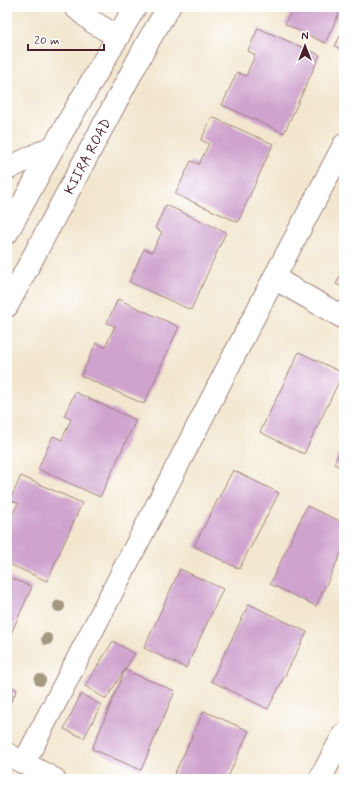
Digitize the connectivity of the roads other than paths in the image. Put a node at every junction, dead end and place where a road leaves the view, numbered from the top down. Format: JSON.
{"nodes":[{"id":1,"x":75,"y":7,"type":"edge"},
{"id":2,"x":135,"y":7,"type":"edge"},
{"id":3,"x":169,"y":7,"type":"edge"},
{"id":4,"x":118,"y":37,"type":"junction"},
{"id":5,"x":344,"y":145,"type":"edge"},
{"id":6,"x":54,"y":146,"type":"junction"},
{"id":7,"x":7,"y":169,"type":"edge"},
{"id":8,"x":7,"y":234,"type":"edge"},
{"id":9,"x":7,"y":238,"type":"edge"},
{"id":10,"x":35,"y":254,"type":"junction"},
{"id":11,"x":15,"y":273,"type":"edge"},
{"id":12,"x":274,"y":278,"type":"junction"},
{"id":13,"x":7,"y":306,"type":"edge"},
{"id":14,"x":344,"y":318,"type":"edge"},
{"id":15,"x":344,"y":734,"type":"edge"},
{"id":16,"x":15,"y":758,"type":"edge"},
{"id":17,"x":54,"y":779,"type":"edge"},
{"id":18,"x":320,"y":779,"type":"edge"}],
"edges":[{"from":1,"to":4,"type":"street"},
{"from":2,"to":4,"type":"street"},
{"from":3,"to":10,"type":"street","name":"KIIRA ROAD"},
{"from":4,"to":6,"type":"street"},
{"from":5,"to":12,"type":"street"},
{"from":6,"to":7,"type":"street"},
{"from":6,"to":8,"type":"street"},
{"from":9,"to":10,"type":"street"},
{"from":10,"to":11,"type":"street","name":"KIIRA ROAD"},
{"from":11,"to":13,"type":"street","name":"KIIRA ROAD"},
{"from":12,"to":14,"type":"street"},
{"from":12,"to":16,"type":"street"},
{"from":15,"to":18,"type":"street"},
{"from":16,"to":17,"type":"street"}]}
